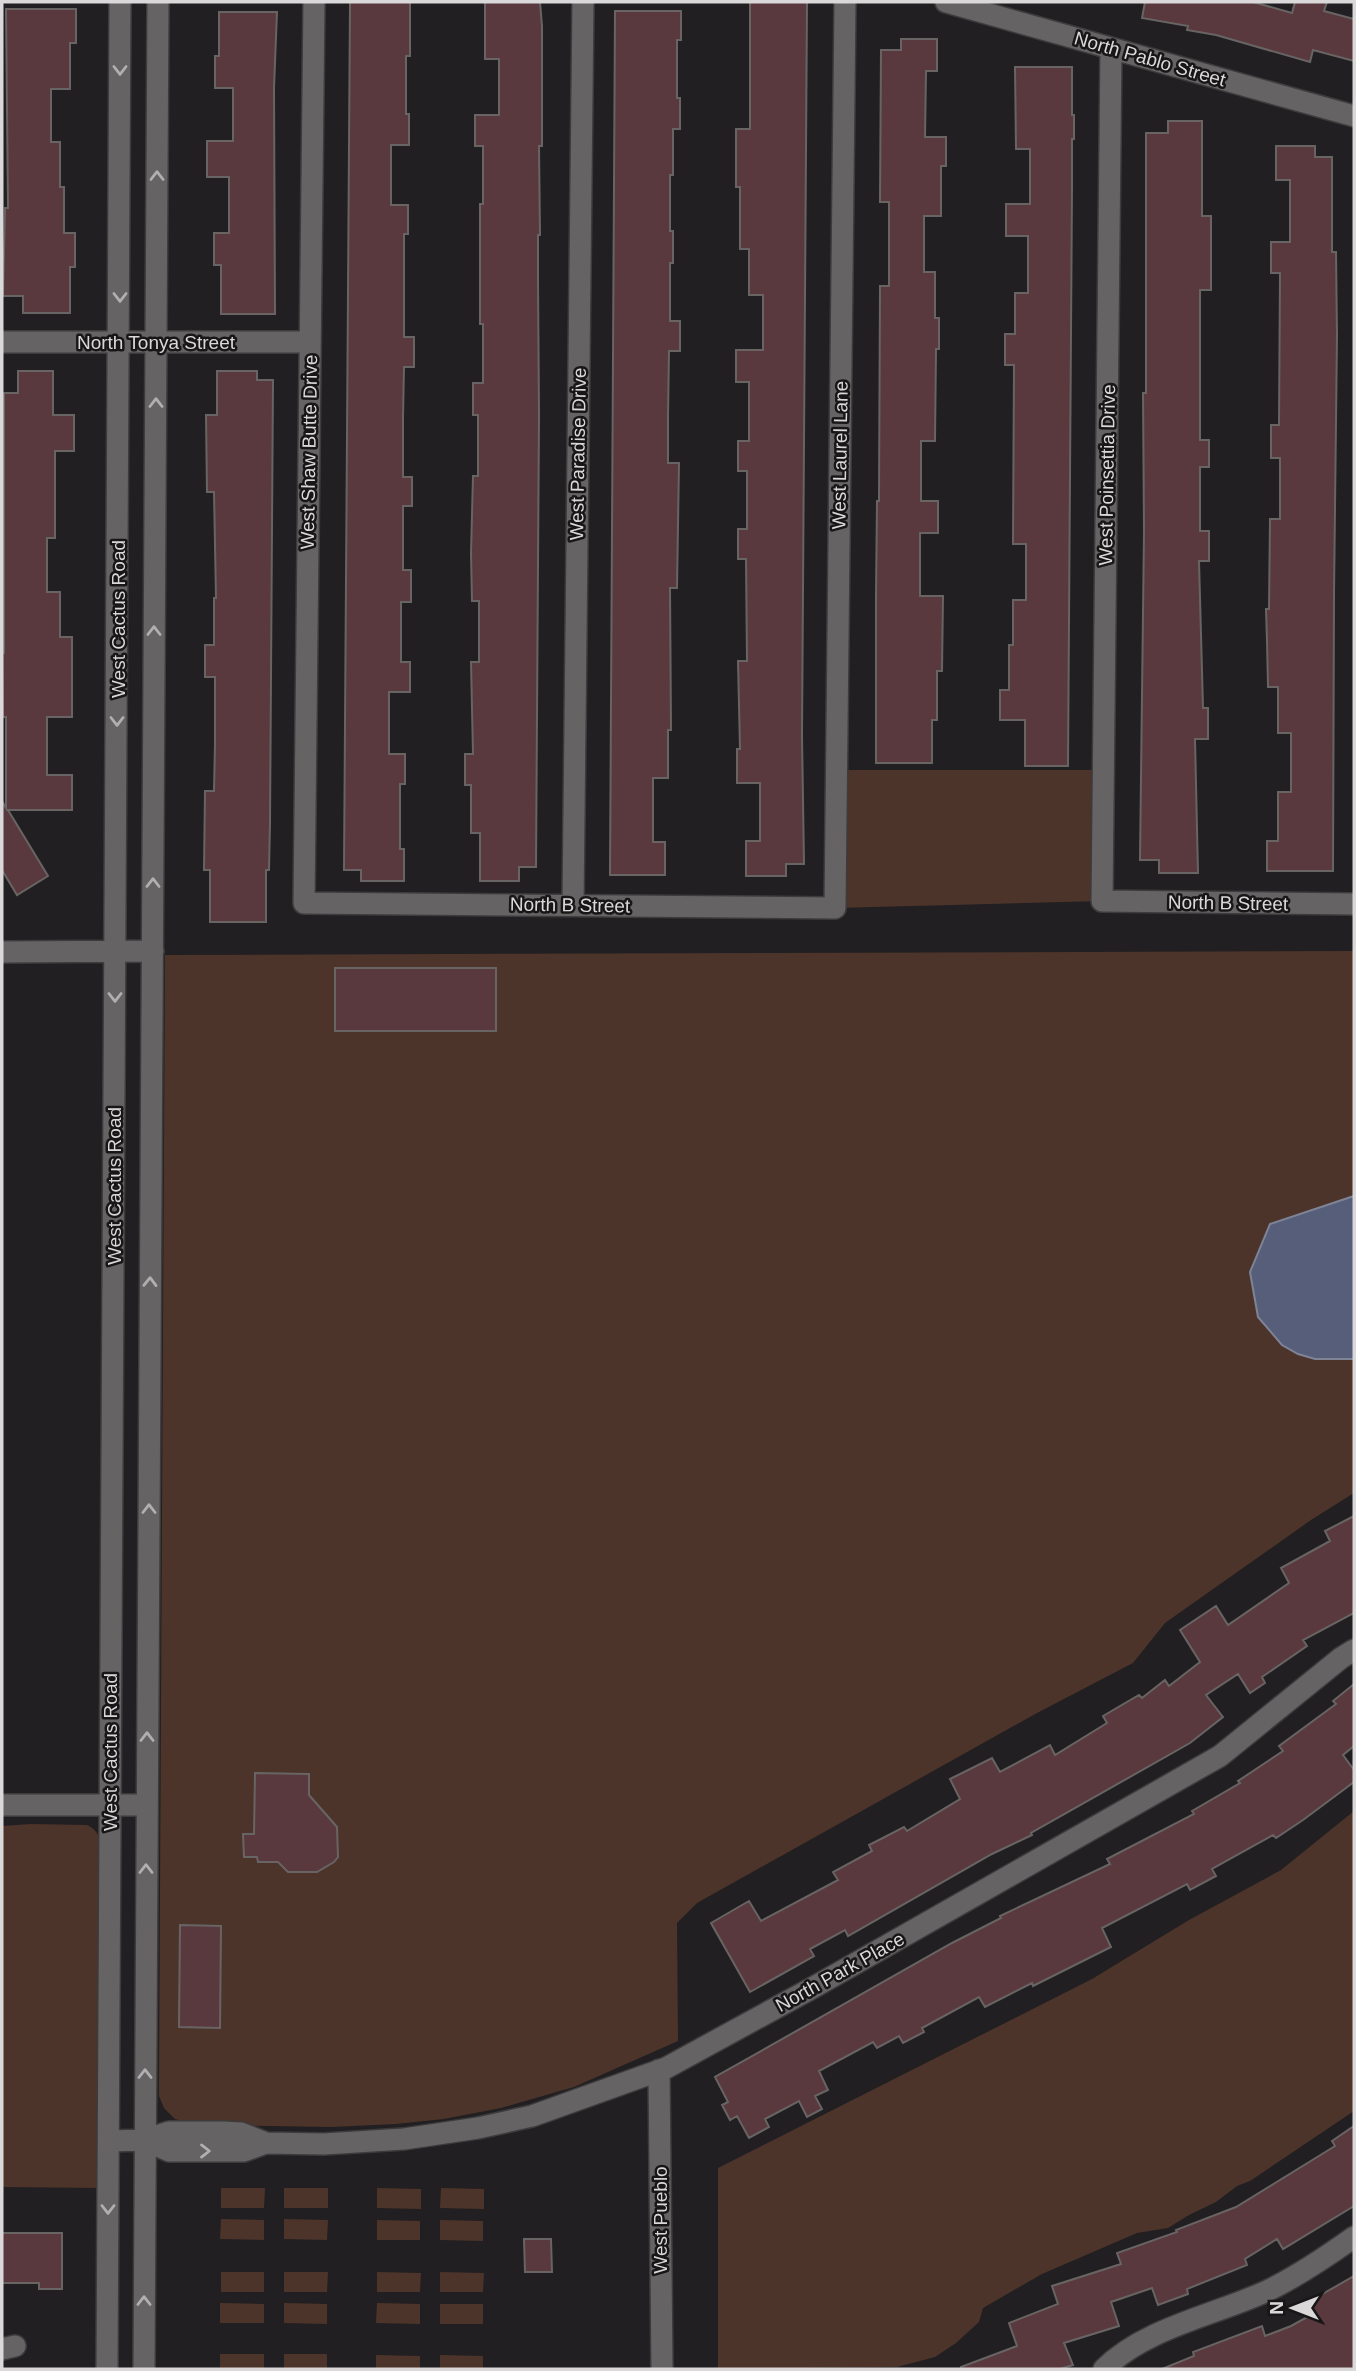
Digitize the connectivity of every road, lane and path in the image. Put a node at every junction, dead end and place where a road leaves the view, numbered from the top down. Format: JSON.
{"nodes":[{"id":1,"x":120,"y":2,"type":"edge"},
{"id":2,"x":158,"y":2,"type":"edge"},
{"id":3,"x":314,"y":2,"type":"edge"},
{"id":4,"x":583,"y":2,"type":"edge"},
{"id":5,"x":845,"y":2,"type":"edge"},
{"id":6,"x":946,"y":2,"type":"edge"},
{"id":7,"x":1111,"y":48,"type":"junction"},
{"id":8,"x":1354,"y":116,"type":"edge"},
{"id":9,"x":2,"y":342,"type":"edge"},
{"id":10,"x":120,"y":342,"type":"junction"},
{"id":11,"x":156,"y":342,"type":"junction"},
{"id":12,"x":310,"y":342,"type":"junction"},
{"id":13,"x":1102,"y":901,"type":"joint"},
{"id":14,"x":304,"y":903,"type":"joint"},
{"id":15,"x":1354,"y":904,"type":"edge"},
{"id":16,"x":573,"y":905,"type":"junction"},
{"id":17,"x":835,"y":908,"type":"joint"},
{"id":18,"x":115,"y":951,"type":"junction"},
{"id":19,"x":153,"y":951,"type":"junction"},
{"id":20,"x":2,"y":952,"type":"edge"},
{"id":21,"x":1354,"y":1650,"type":"edge"},
{"id":22,"x":110,"y":1804,"type":"junction"},
{"id":23,"x":2,"y":1805,"type":"edge"},
{"id":24,"x":146,"y":1805,"type":"junction"},
{"id":25,"x":659,"y":2070,"type":"junction"},
{"id":26,"x":144,"y":2140,"type":"junction"},
{"id":27,"x":109,"y":2141,"type":"junction"},
{"id":28,"x":1354,"y":2237,"type":"edge"},
{"id":29,"x":107,"y":2369,"type":"edge"},
{"id":30,"x":144,"y":2369,"type":"edge"},
{"id":31,"x":662,"y":2369,"type":"edge"},
{"id":32,"x":1104,"y":2369,"type":"edge"}],
"edges":[{"from":1,"to":10,"type":"street","name":"West Cactus Road","one_way":true},
{"from":11,"to":2,"type":"street","name":"West Cactus Road","one_way":true},
{"from":3,"to":12,"type":"street","name":"West Shaw Butte Drive"},
{"from":4,"to":16,"type":"street","name":"West Paradise Drive"},
{"from":5,"to":17,"type":"street","name":"West Laurel Lane"},
{"from":6,"to":7,"type":"street","name":"North Pablo Street"},
{"from":7,"to":8,"type":"street","name":"North Pablo Street"},
{"from":7,"to":13,"type":"street","name":"West Poinsettia Drive"},
{"from":9,"to":10,"type":"street","name":"North Tonya Street"},
{"from":10,"to":11,"type":"street","name":"North Tonya Street"},
{"from":10,"to":18,"type":"street","name":"West Cactus Road","one_way":true},
{"from":11,"to":12,"type":"street","name":"North Tonya Street"},
{"from":19,"to":11,"type":"street","name":"West Cactus Road","one_way":true},
{"from":12,"to":14,"type":"street","name":"West Shaw Butte Drive"},
{"from":13,"to":15,"type":"street","name":"North B Street"},
{"from":14,"to":16,"type":"street","name":"North B Street"},
{"from":16,"to":17,"type":"street","name":"North B Street"},
{"from":18,"to":19,"type":"street"},
{"from":18,"to":20,"type":"street"},
{"from":18,"to":22,"type":"street","name":"West Cactus Road","one_way":true},
{"from":24,"to":19,"type":"street","name":"West Cactus Road","one_way":true},
{"from":21,"to":25,"type":"street","name":"North Park Place"},
{"from":22,"to":23,"type":"street"},
{"from":22,"to":24,"type":"street"},
{"from":22,"to":27,"type":"street","name":"West Cactus Road"},
{"from":26,"to":24,"type":"street","name":"West Cactus Road","one_way":true},
{"from":25,"to":26,"type":"street","name":"North Park Place"},
{"from":25,"to":31,"type":"street","name":"West Pueblo"},
{"from":26,"to":27,"type":"street","name":"North Park Place"},
{"from":30,"to":26,"type":"street","name":"West Cactus Road","one_way":true},
{"from":27,"to":29,"type":"street","name":"West Cactus Road","one_way":true},
{"from":28,"to":32,"type":"street"}]}
